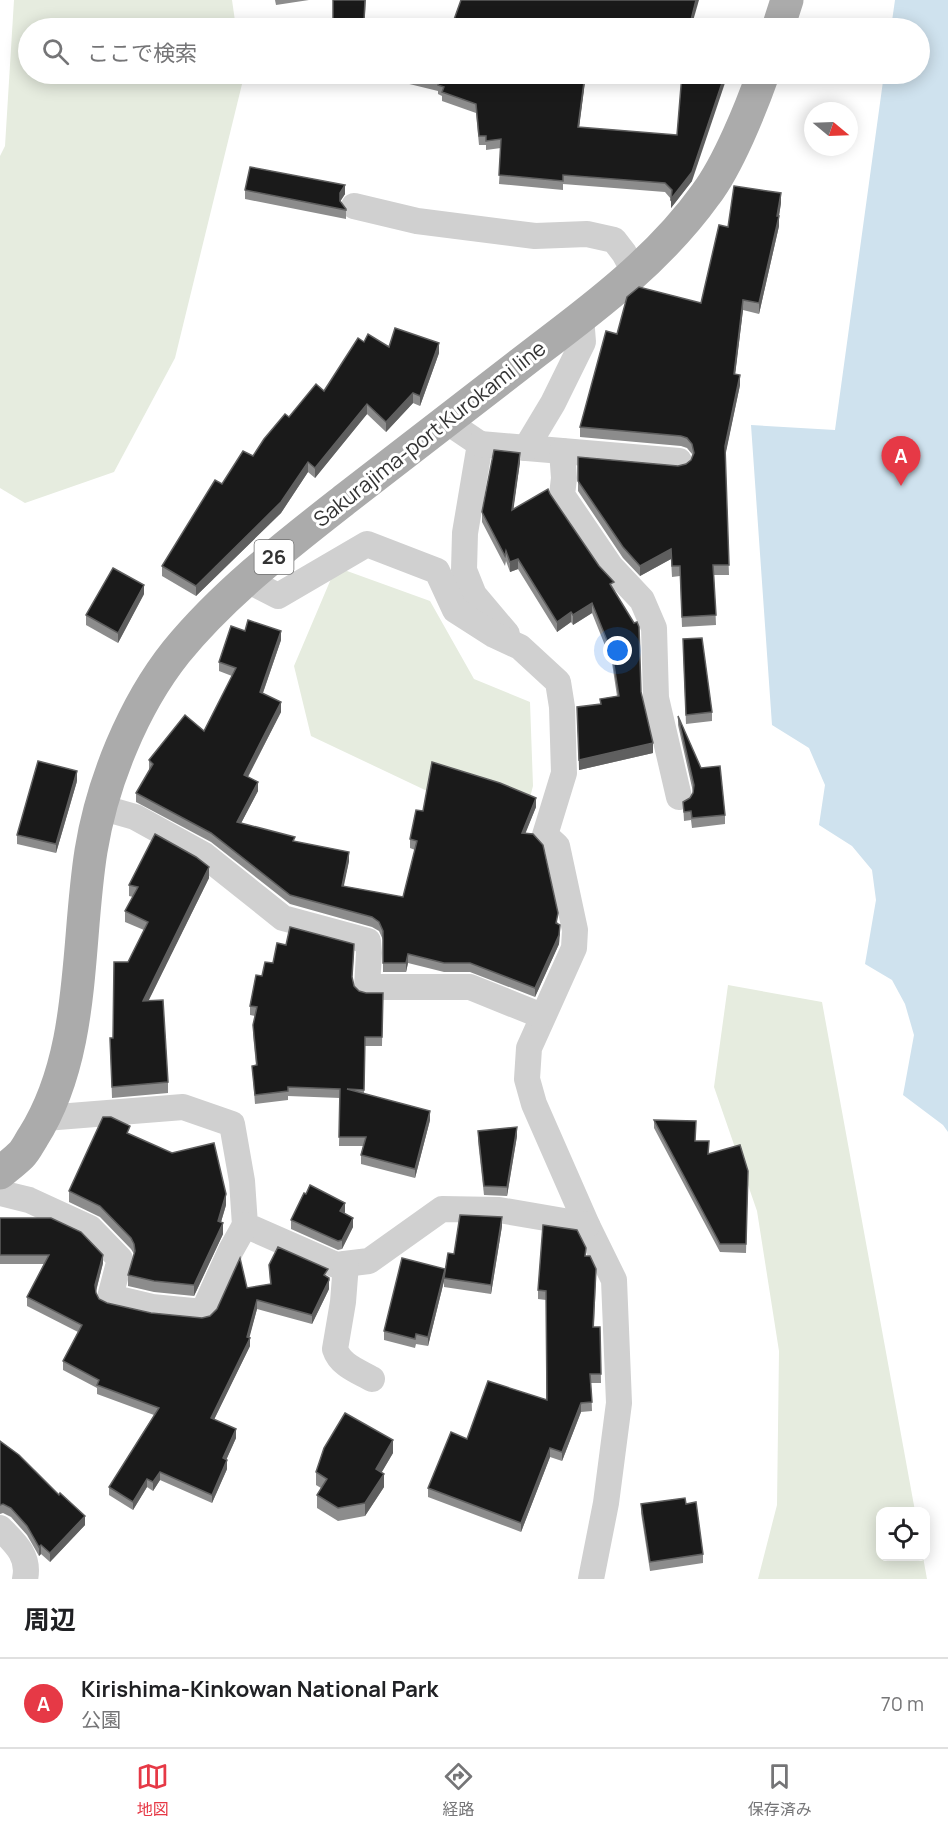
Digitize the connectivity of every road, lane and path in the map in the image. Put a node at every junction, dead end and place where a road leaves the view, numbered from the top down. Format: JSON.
{"nodes":[{"id":1,"x":759,"y":84,"type":"edge"},
{"id":2,"x":354,"y":206,"type":"dead end"},
{"id":3,"x":634,"y":273,"type":"junction"},
{"id":4,"x":581,"y":317,"type":"junction"},
{"id":5,"x":446,"y":421,"type":"junction"},
{"id":6,"x":480,"y":444,"type":"junction"},
{"id":7,"x":525,"y":448,"type":"junction"},
{"id":8,"x":562,"y":451,"type":"junction"},
{"id":9,"x":680,"y":461,"type":"dead end"},
{"id":10,"x":248,"y":580,"type":"junction"},
{"id":11,"x":515,"y":652,"type":"junction"},
{"id":12,"x":679,"y":797,"type":"dead end"},
{"id":13,"x":100,"y":807,"type":"junction"},
{"id":14,"x":542,"y":1016,"type":"junction"},
{"id":15,"x":45,"y":1119,"type":"junction"},
{"id":16,"x":0,"y":1173,"type":"edge"},
{"id":17,"x":0,"y":1194,"type":"edge"},
{"id":18,"x":245,"y":1225,"type":"junction"},
{"id":19,"x":587,"y":1225,"type":"junction"},
{"id":20,"x":346,"y":1264,"type":"junction"},
{"id":21,"x":372,"y":1379,"type":"dead end"},
{"id":22,"x":0,"y":1528,"type":"edge"},
{"id":23,"x":25,"y":1579,"type":"edge"},
{"id":24,"x":591,"y":1579,"type":"edge"}],
"edges":[{"from":1,"to":3,"type":"main road","name":"Sakurajima-port Kurokami line","number":"26"},
{"from":2,"to":3,"type":"street"},
{"from":3,"to":4,"type":"main road","name":"Sakurajima-port Kurokami line","number":"26"},
{"from":4,"to":5,"type":"main road","name":"Sakurajima-port Kurokami line","number":"26"},
{"from":4,"to":7,"type":"street"},
{"from":5,"to":6,"type":"street"},
{"from":5,"to":10,"type":"main road","name":"Sakurajima-port Kurokami line","number":"26"},
{"from":6,"to":7,"type":"street"},
{"from":6,"to":11,"type":"street"},
{"from":7,"to":8,"type":"street"},
{"from":8,"to":9,"type":"street"},
{"from":8,"to":12,"type":"street"},
{"from":10,"to":11,"type":"street"},
{"from":10,"to":13,"type":"main road","name":"Sakurajima-port Kurokami line","number":"26"},
{"from":11,"to":14,"type":"street"},
{"from":13,"to":14,"type":"street"},
{"from":13,"to":15,"type":"main road","name":"Sakurajima-port Kurokami line","number":"26"},
{"from":14,"to":19,"type":"street"},
{"from":15,"to":16,"type":"main road","name":"Sakurajima-port Kurokami line","number":"26"},
{"from":15,"to":18,"type":"street"},
{"from":17,"to":18,"type":"street"},
{"from":18,"to":20,"type":"street"},
{"from":19,"to":20,"type":"street"},
{"from":19,"to":24,"type":"street"},
{"from":20,"to":21,"type":"street"},
{"from":22,"to":23,"type":"street"}]}
